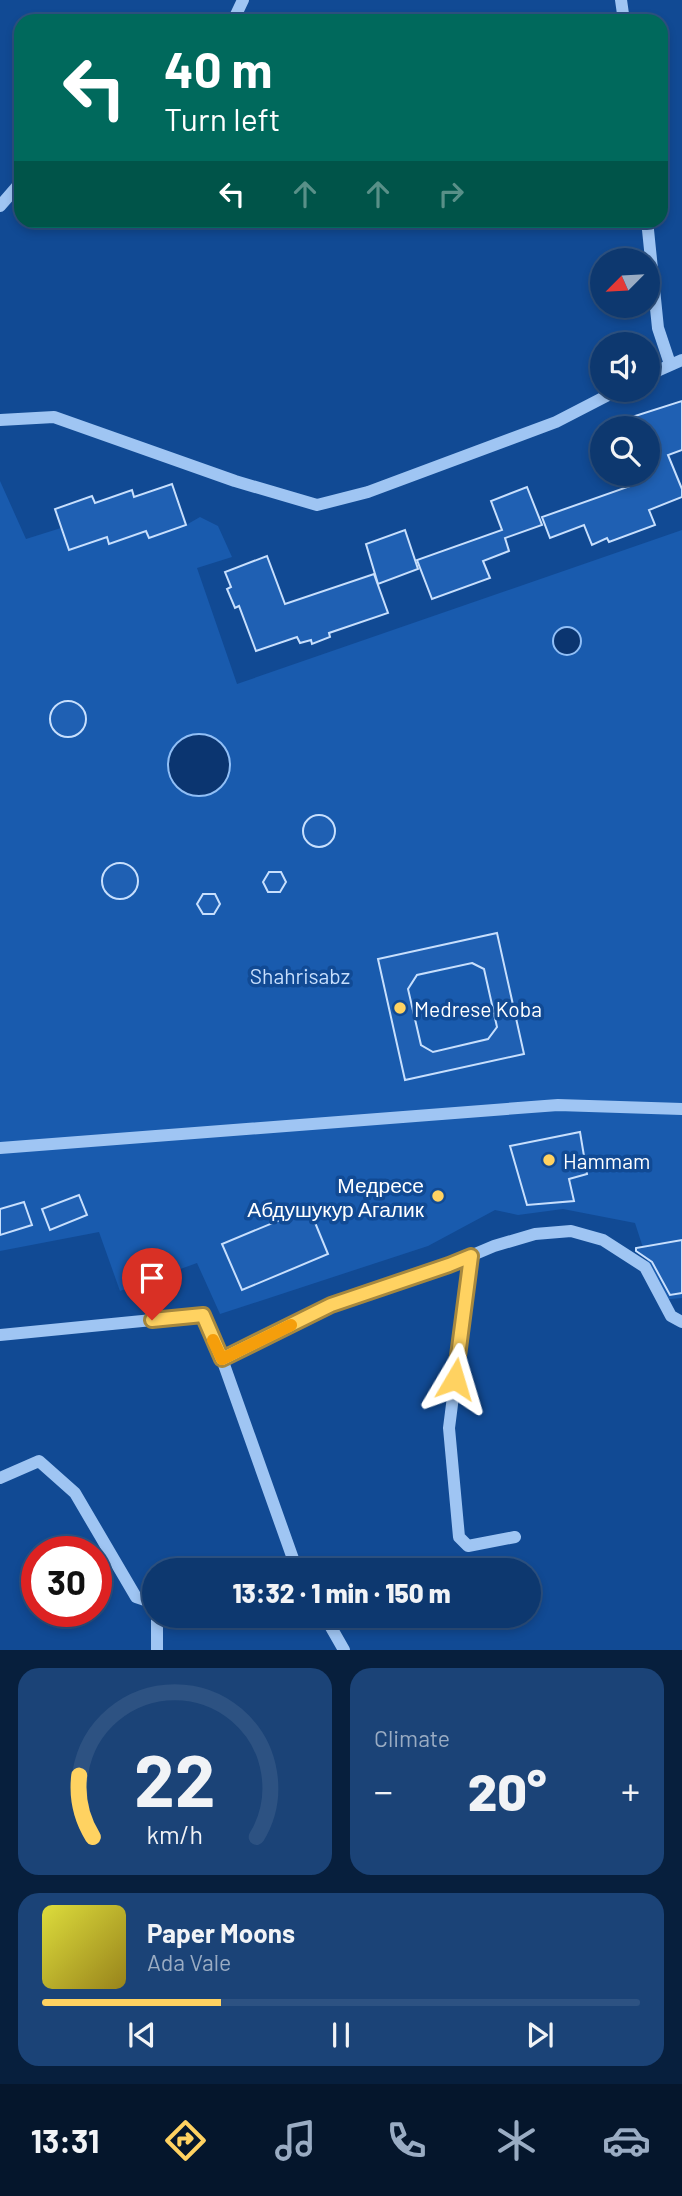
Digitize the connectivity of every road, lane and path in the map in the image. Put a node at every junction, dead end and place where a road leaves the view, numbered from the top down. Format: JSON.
{"nodes":[{"id":1,"x":14,"y":190,"type":"edge"},
{"id":2,"x":0,"y":206,"type":"edge"},
{"id":3,"x":648,"y":228,"type":"edge"},
{"id":4,"x":676,"y":362,"type":"edge"},
{"id":5,"x":660,"y":369,"type":"edge"},
{"id":6,"x":595,"y":402,"type":"edge"},
{"id":7,"x":0,"y":421,"type":"edge"},
{"id":8,"x":682,"y":1109,"type":"edge"},
{"id":9,"x":0,"y":1148,"type":"edge"},
{"id":10,"x":471,"y":1256,"type":"junction"},
{"id":11,"x":682,"y":1322,"type":"edge"},
{"id":12,"x":0,"y":1335,"type":"edge"},
{"id":13,"x":222,"y":1359,"type":"junction"},
{"id":14,"x":0,"y":1478,"type":"edge"},
{"id":15,"x":515,"y":1537,"type":"dead end"},
{"id":16,"x":292,"y":1558,"type":"edge"},
{"id":17,"x":142,"y":1599,"type":"edge"},
{"id":18,"x":157,"y":1628,"type":"edge"},
{"id":19,"x":331,"y":1628,"type":"edge"},
{"id":20,"x":157,"y":1650,"type":"edge"},
{"id":21,"x":344,"y":1650,"type":"edge"}],
"edges":[{"from":1,"to":2,"type":"street"},
{"from":3,"to":4,"type":"street"},
{"from":4,"to":5,"type":"street"},
{"from":6,"to":7,"type":"street"},
{"from":8,"to":9,"type":"street"},
{"from":10,"to":11,"type":"street"},
{"from":10,"to":13,"type":"street"},
{"from":10,"to":15,"type":"street"},
{"from":12,"to":13,"type":"street"},
{"from":13,"to":16,"type":"street"},
{"from":14,"to":17,"type":"street"},
{"from":18,"to":20,"type":"street"},
{"from":19,"to":21,"type":"street"}]}
